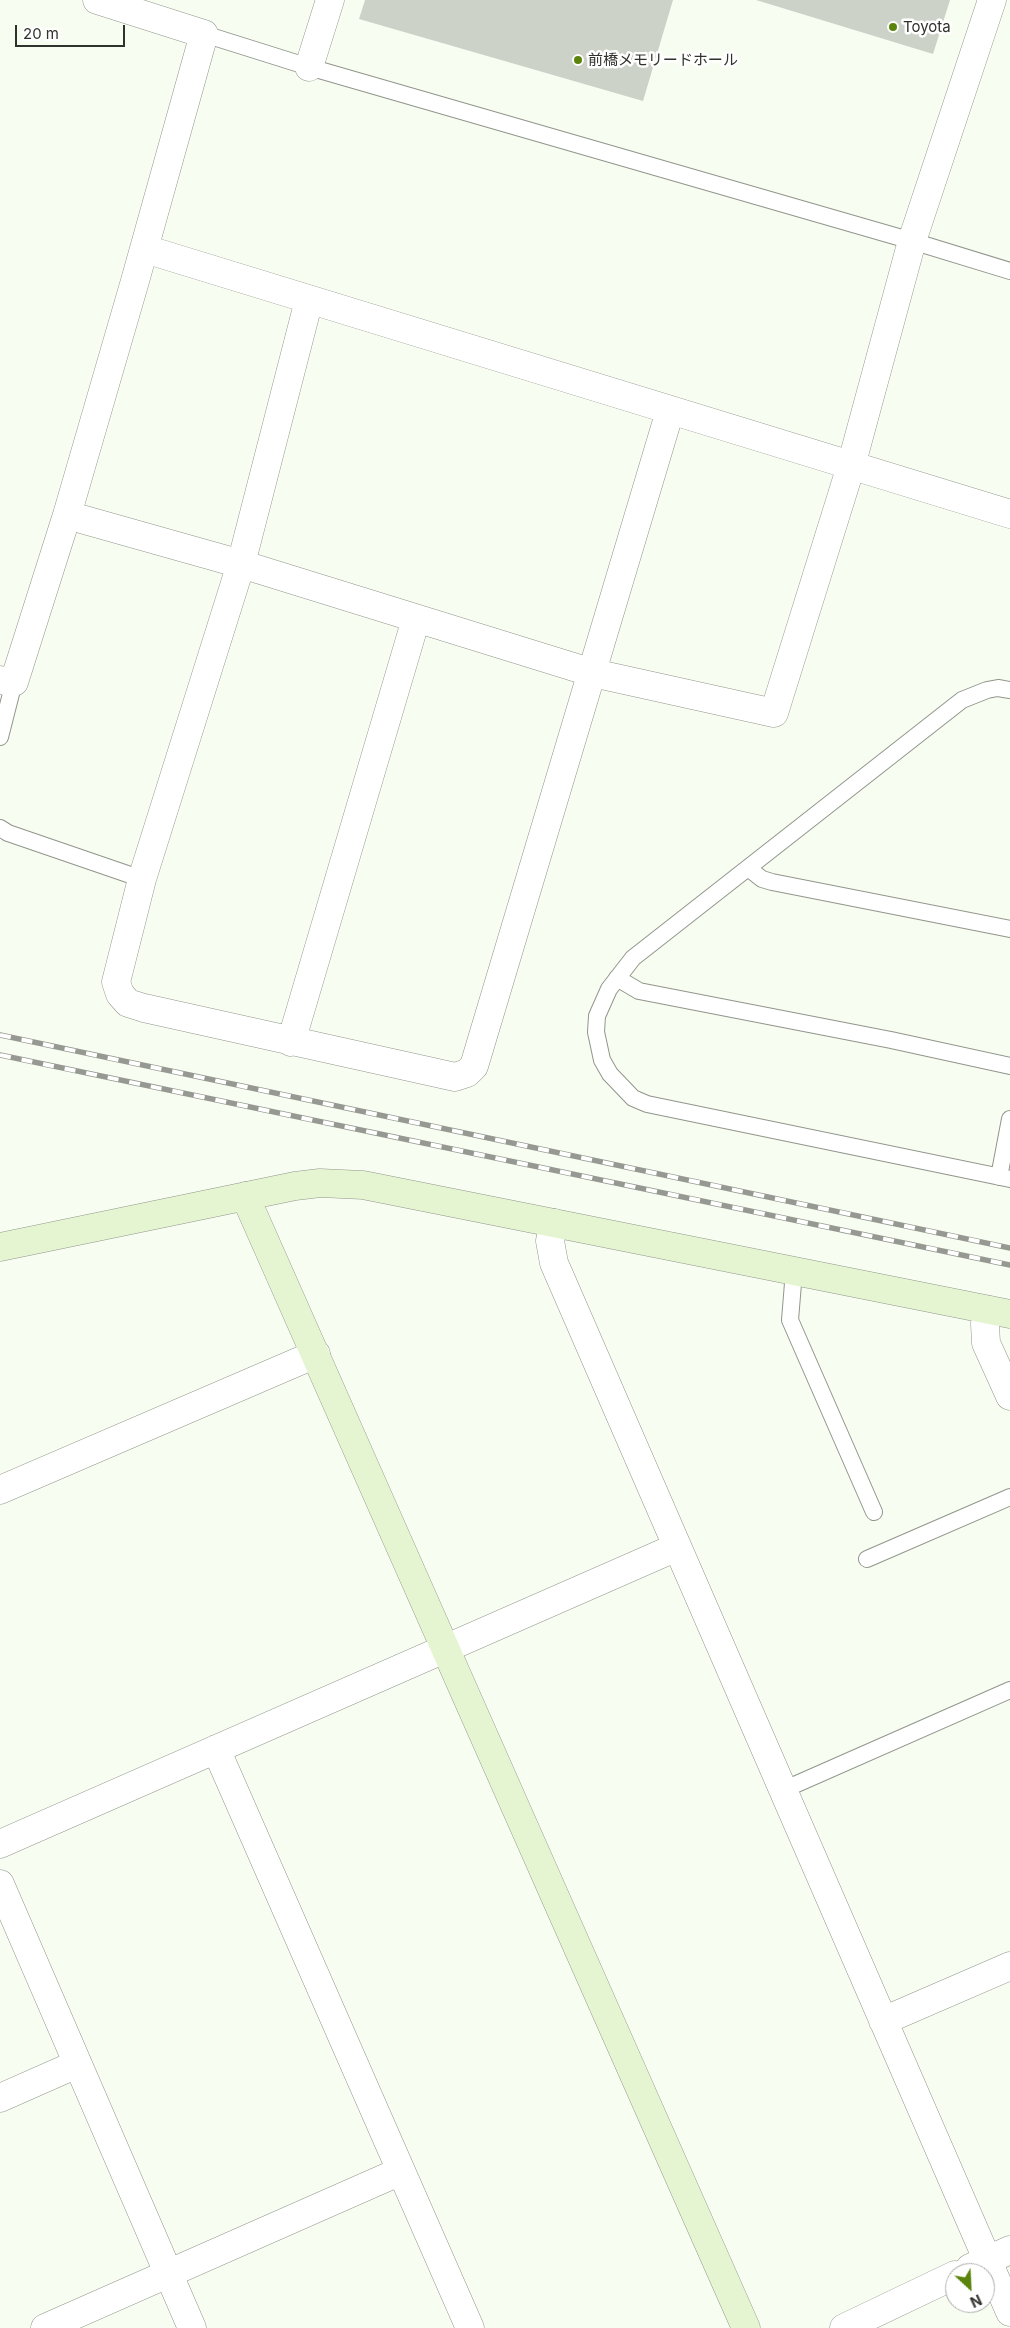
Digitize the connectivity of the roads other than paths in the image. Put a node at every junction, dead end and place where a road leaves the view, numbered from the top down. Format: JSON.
{"nodes":[{"id":1,"x":97,"y":0,"type":"edge"},
{"id":2,"x":330,"y":0,"type":"edge"},
{"id":3,"x":992,"y":0,"type":"edge"},
{"id":4,"x":204,"y":34,"type":"junction"},
{"id":5,"x":309,"y":67,"type":"junction"},
{"id":6,"x":912,"y":241,"type":"junction"},
{"id":7,"x":145,"y":249,"type":"junction"},
{"id":8,"x":1010,"y":271,"type":"edge"},
{"id":9,"x":309,"y":300,"type":"junction"},
{"id":10,"x":670,"y":411,"type":"junction"},
{"id":11,"x":851,"y":466,"type":"junction"},
{"id":12,"x":1010,"y":514,"type":"edge"},
{"id":13,"x":67,"y":515,"type":"junction"},
{"id":14,"x":241,"y":564,"type":"junction"},
{"id":15,"x":416,"y":619,"type":"junction"},
{"id":16,"x":593,"y":673,"type":"junction"},
{"id":17,"x":7,"y":681,"type":"edge"},
{"id":18,"x":1010,"y":690,"type":"edge"},
{"id":19,"x":0,"y":737,"type":"edge"},
{"id":20,"x":0,"y":828,"type":"edge"},
{"id":21,"x":748,"y":868,"type":"junction"},
{"id":22,"x":142,"y":879,"type":"junction"},
{"id":23,"x":1010,"y":928,"type":"edge"},
{"id":24,"x":617,"y":978,"type":"junction"},
{"id":25,"x":291,"y":1042,"type":"junction"},
{"id":26,"x":1010,"y":1066,"type":"edge"},
{"id":27,"x":1010,"y":1119,"type":"edge"},
{"id":28,"x":1004,"y":1178,"type":"edge"},
{"id":29,"x":245,"y":1196,"type":"junction"},
{"id":30,"x":554,"y":1223,"type":"junction"},
{"id":31,"x":0,"y":1248,"type":"edge"},
{"id":32,"x":794,"y":1271,"type":"junction"},
{"id":33,"x":999,"y":1312,"type":"edge"},
{"id":34,"x":316,"y":1354,"type":"junction"},
{"id":35,"x":1010,"y":1396,"type":"edge"},
{"id":36,"x":0,"y":1490,"type":"edge"},
{"id":37,"x":1010,"y":1497,"type":"edge"},
{"id":38,"x":874,"y":1512,"type":"dead end"},
{"id":39,"x":677,"y":1547,"type":"junction"},
{"id":40,"x":867,"y":1559,"type":"dead end"},
{"id":41,"x":444,"y":1648,"type":"junction"},
{"id":42,"x":1010,"y":1690,"type":"edge"},
{"id":43,"x":216,"y":1749,"type":"junction"},
{"id":44,"x":783,"y":1790,"type":"junction"},
{"id":45,"x":0,"y":1844,"type":"edge"},
{"id":46,"x":0,"y":1884,"type":"edge"},
{"id":47,"x":1010,"y":1966,"type":"edge"},
{"id":48,"x":883,"y":2021,"type":"junction"},
{"id":49,"x":77,"y":2064,"type":"junction"},
{"id":50,"x":0,"y":2098,"type":"edge"},
{"id":51,"x":400,"y":2171,"type":"junction"},
{"id":52,"x":998,"y":2255,"type":"edge"},
{"id":53,"x":981,"y":2263,"type":"edge"},
{"id":54,"x":167,"y":2272,"type":"junction"},
{"id":55,"x":945,"y":2280,"type":"edge"},
{"id":56,"x":1010,"y":2312,"type":"edge"},
{"id":57,"x":45,"y":2328,"type":"edge"},
{"id":58,"x":192,"y":2328,"type":"edge"},
{"id":59,"x":470,"y":2328,"type":"edge"},
{"id":60,"x":746,"y":2328,"type":"edge"},
{"id":61,"x":844,"y":2328,"type":"edge"}],
"edges":[{"from":1,"to":4,"type":"street"},
{"from":2,"to":5,"type":"street"},
{"from":3,"to":6,"type":"street"},
{"from":4,"to":5,"type":"lane"},
{"from":4,"to":7,"type":"street"},
{"from":5,"to":6,"type":"lane"},
{"from":6,"to":8,"type":"lane"},
{"from":6,"to":11,"type":"street"},
{"from":7,"to":9,"type":"street"},
{"from":7,"to":13,"type":"street"},
{"from":9,"to":10,"type":"street"},
{"from":9,"to":14,"type":"street"},
{"from":10,"to":11,"type":"street"},
{"from":10,"to":16,"type":"street"},
{"from":11,"to":12,"type":"street"},
{"from":11,"to":16,"type":"street"},
{"from":13,"to":14,"type":"street"},
{"from":13,"to":17,"type":"street"},
{"from":14,"to":15,"type":"street"},
{"from":14,"to":22,"type":"street"},
{"from":15,"to":16,"type":"street"},
{"from":15,"to":25,"type":"street"},
{"from":16,"to":25,"type":"street"},
{"from":17,"to":19,"type":"lane"},
{"from":18,"to":21,"type":"lane"},
{"from":20,"to":22,"type":"lane"},
{"from":21,"to":23,"type":"lane"},
{"from":21,"to":24,"type":"lane"},
{"from":22,"to":25,"type":"street"},
{"from":24,"to":26,"type":"lane"},
{"from":24,"to":28,"type":"lane"},
{"from":27,"to":28,"type":"lane"},
{"from":29,"to":30,"type":"street"},
{"from":29,"to":31,"type":"street"},
{"from":29,"to":34,"type":"street"},
{"from":30,"to":32,"type":"street"},
{"from":30,"to":39,"type":"street"},
{"from":32,"to":33,"type":"street"},
{"from":32,"to":38,"type":"lane"},
{"from":33,"to":35,"type":"street"},
{"from":34,"to":36,"type":"street"},
{"from":34,"to":41,"type":"street"},
{"from":37,"to":40,"type":"lane"},
{"from":39,"to":41,"type":"street"},
{"from":39,"to":44,"type":"street"},
{"from":41,"to":43,"type":"street"},
{"from":41,"to":60,"type":"street"},
{"from":42,"to":44,"type":"lane"},
{"from":43,"to":45,"type":"street"},
{"from":43,"to":51,"type":"street"},
{"from":44,"to":48,"type":"street"},
{"from":46,"to":49,"type":"street"},
{"from":47,"to":48,"type":"street"},
{"from":48,"to":52,"type":"street"},
{"from":49,"to":50,"type":"street"},
{"from":49,"to":54,"type":"street"},
{"from":51,"to":54,"type":"street"},
{"from":51,"to":59,"type":"street"},
{"from":52,"to":53,"type":"street"},
{"from":52,"to":56,"type":"street"},
{"from":54,"to":57,"type":"street"},
{"from":54,"to":58,"type":"street"},
{"from":55,"to":61,"type":"street"}]}
